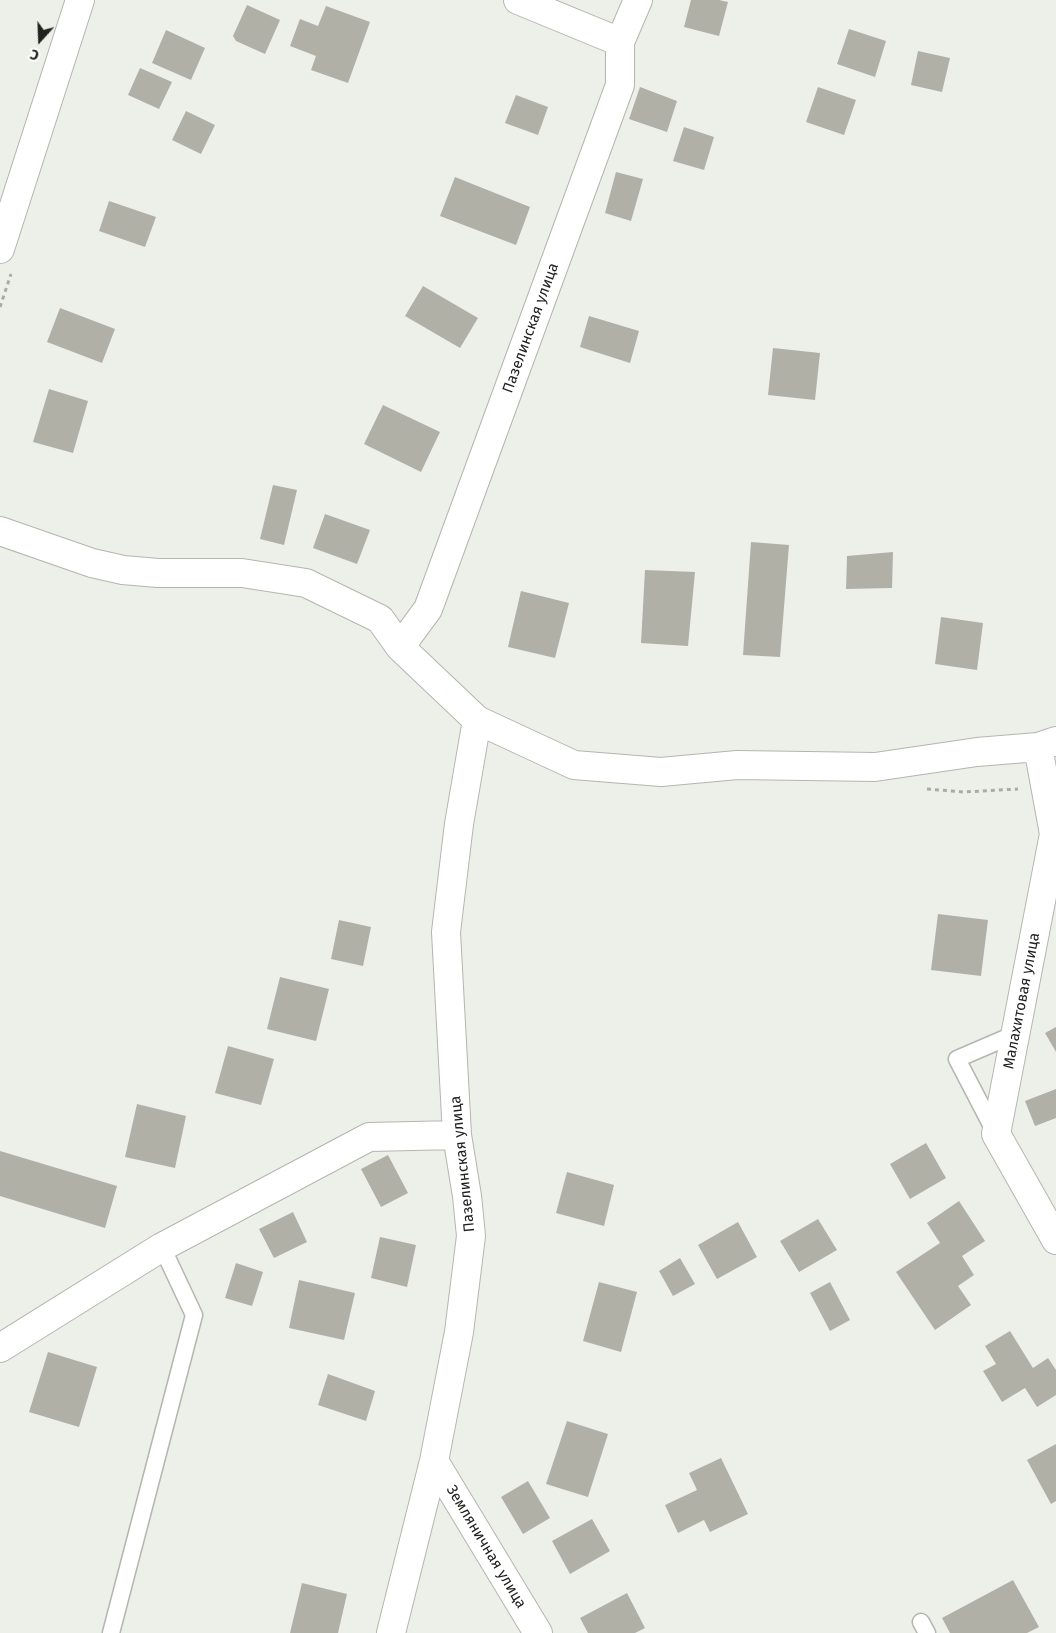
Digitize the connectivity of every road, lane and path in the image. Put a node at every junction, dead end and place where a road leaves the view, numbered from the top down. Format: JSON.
{"nodes":[{"id":1,"x":80,"y":0,"type":"edge"},
{"id":2,"x":518,"y":0,"type":"edge"},
{"id":3,"x":638,"y":0,"type":"edge"},
{"id":4,"x":620,"y":42,"type":"junction"},
{"id":5,"x":0,"y":249,"type":"edge"},
{"id":6,"x":0,"y":531,"type":"edge"},
{"id":7,"x":400,"y":647,"type":"junction"},
{"id":8,"x":477,"y":720,"type":"junction"},
{"id":9,"x":1047,"y":744,"type":"edge"},
{"id":10,"x":919,"y":788,"type":"dead end"},
{"id":11,"x":1048,"y":804,"type":"junction"},
{"id":12,"x":1015,"y":1034,"type":"junction"},
{"id":13,"x":996,"y":1134,"type":"junction"},
{"id":14,"x":458,"y":1135,"type":"junction"},
{"id":15,"x":1056,"y":1240,"type":"edge"},
{"id":16,"x":162,"y":1247,"type":"junction"},
{"id":17,"x":0,"y":1348,"type":"edge"},
{"id":18,"x":434,"y":1461,"type":"junction"},
{"id":19,"x":111,"y":1633,"type":"edge"},
{"id":20,"x":391,"y":1633,"type":"edge"},
{"id":21,"x":538,"y":1633,"type":"edge"}],
"edges":[{"from":1,"to":5,"type":"street"},
{"from":2,"to":4,"type":"street"},
{"from":3,"to":4,"type":"street","name":"Пазелинская улица"},
{"from":4,"to":7,"type":"street","name":"Пазелинская улица"},
{"from":6,"to":7,"type":"street"},
{"from":7,"to":8,"type":"street"},
{"from":8,"to":9,"type":"street"},
{"from":8,"to":14,"type":"street","name":"Пазелинская улица"},
{"from":9,"to":11,"type":"street","name":"Малахитовая улица"},
{"from":10,"to":11,"type":"path"},
{"from":11,"to":12,"type":"street","name":"Малахитовая улица"},
{"from":12,"to":13,"type":"street","name":"Малахитовая улица"},
{"from":12,"to":13,"type":"lane"},
{"from":13,"to":15,"type":"street"},
{"from":14,"to":16,"type":"street"},
{"from":14,"to":18,"type":"street","name":"Пазелинская улица"},
{"from":16,"to":17,"type":"street"},
{"from":16,"to":19,"type":"lane"},
{"from":18,"to":20,"type":"street","name":"Пазелинская улица"},
{"from":18,"to":21,"type":"street","name":"Земляничная улица"}]}
